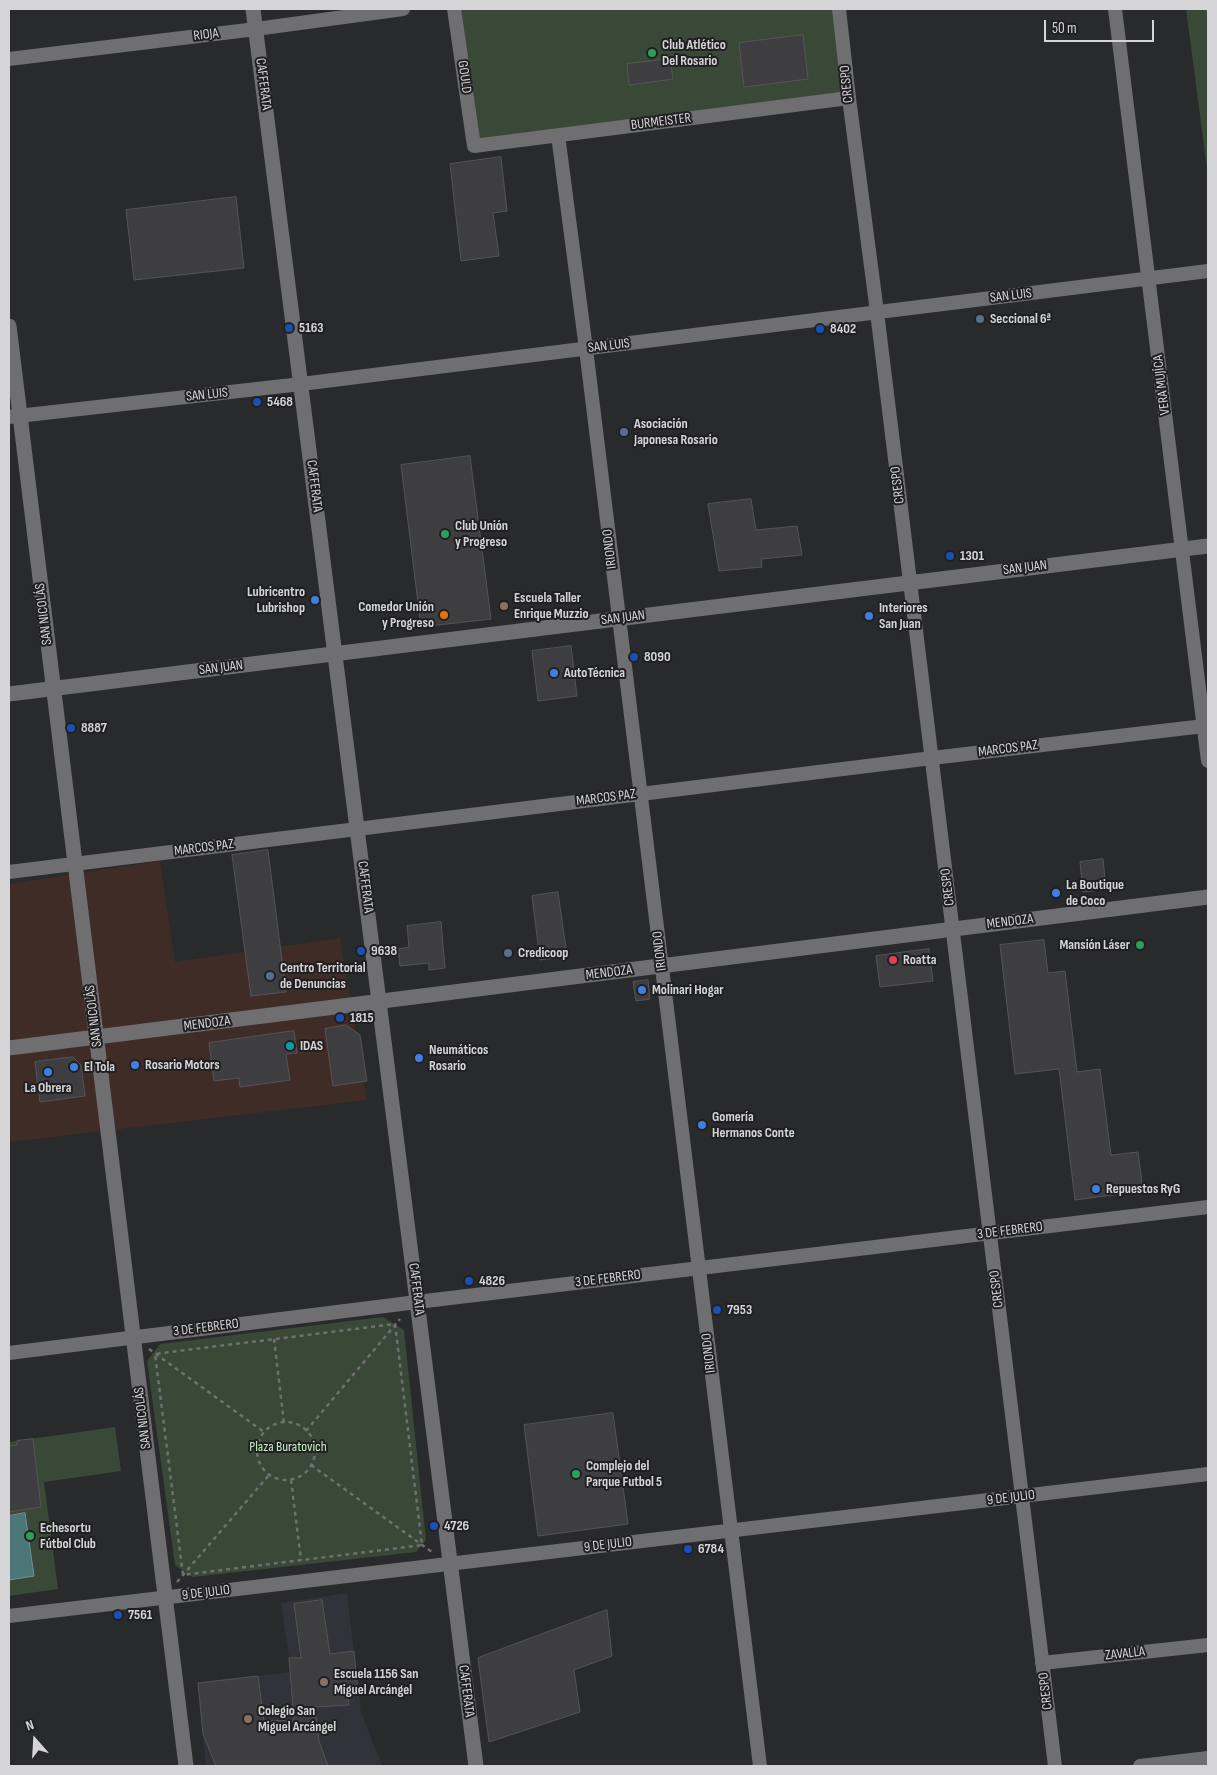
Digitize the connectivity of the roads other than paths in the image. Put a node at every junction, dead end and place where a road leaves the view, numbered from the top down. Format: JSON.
{"nodes":[{"id":1,"x":253,"y":9,"type":"edge"},
{"id":2,"x":403,"y":9,"type":"edge"},
{"id":3,"x":454,"y":9,"type":"edge"},
{"id":4,"x":840,"y":9,"type":"edge"},
{"id":5,"x":1115,"y":9,"type":"edge"},
{"id":6,"x":256,"y":29,"type":"junction"},
{"id":7,"x":9,"y":59,"type":"edge"},
{"id":8,"x":849,"y":98,"type":"junction"},
{"id":9,"x":558,"y":135,"type":"junction"},
{"id":10,"x":474,"y":146,"type":"joint"},
{"id":11,"x":1208,"y":271,"type":"edge"},
{"id":12,"x":1149,"y":280,"type":"junction"},
{"id":13,"x":877,"y":312,"type":"junction"},
{"id":14,"x":9,"y":326,"type":"edge"},
{"id":15,"x":586,"y":349,"type":"junction"},
{"id":16,"x":301,"y":384,"type":"junction"},
{"id":17,"x":14,"y":417,"type":"edge"},
{"id":18,"x":1208,"y":546,"type":"edge"},
{"id":19,"x":1182,"y":549,"type":"junction"},
{"id":20,"x":910,"y":582,"type":"junction"},
{"id":21,"x":618,"y":618,"type":"junction"},
{"id":22,"x":335,"y":654,"type":"junction"},
{"id":23,"x":53,"y":689,"type":"junction"},
{"id":24,"x":9,"y":694,"type":"edge"},
{"id":25,"x":1204,"y":726,"type":"junction"},
{"id":26,"x":932,"y":758,"type":"junction"},
{"id":27,"x":1208,"y":761,"type":"edge"},
{"id":28,"x":641,"y":794,"type":"junction"},
{"id":29,"x":357,"y":829,"type":"junction"},
{"id":30,"x":76,"y":864,"type":"junction"},
{"id":31,"x":9,"y":872,"type":"edge"},
{"id":32,"x":1208,"y":896,"type":"edge"},
{"id":33,"x":953,"y":929,"type":"junction"},
{"id":34,"x":662,"y":966,"type":"junction"},
{"id":35,"x":379,"y":1002,"type":"junction"},
{"id":36,"x":97,"y":1038,"type":"junction"},
{"id":37,"x":9,"y":1048,"type":"edge"},
{"id":38,"x":1208,"y":1208,"type":"edge"},
{"id":39,"x":990,"y":1233,"type":"junction"},
{"id":40,"x":699,"y":1268,"type":"junction"},
{"id":41,"x":417,"y":1302,"type":"junction"},
{"id":42,"x":133,"y":1338,"type":"junction"},
{"id":43,"x":9,"y":1353,"type":"edge"},
{"id":44,"x":1208,"y":1474,"type":"edge"},
{"id":45,"x":1022,"y":1496,"type":"junction"},
{"id":46,"x":731,"y":1531,"type":"junction"},
{"id":47,"x":450,"y":1563,"type":"junction"},
{"id":48,"x":165,"y":1598,"type":"junction"},
{"id":49,"x":9,"y":1616,"type":"edge"},
{"id":50,"x":1208,"y":1645,"type":"edge"},
{"id":51,"x":1042,"y":1663,"type":"junction"},
{"id":52,"x":1208,"y":1758,"type":"edge"},
{"id":53,"x":186,"y":1766,"type":"edge"},
{"id":54,"x":476,"y":1766,"type":"edge"},
{"id":55,"x":760,"y":1766,"type":"edge"},
{"id":56,"x":1055,"y":1766,"type":"edge"},
{"id":57,"x":1140,"y":1766,"type":"edge"}],
"edges":[{"from":1,"to":6,"type":"main road","name":"CAFFERATA"},
{"from":2,"to":6,"type":"street","name":"RIOJA"},
{"from":3,"to":10,"type":"street","name":"GOULD"},
{"from":4,"to":8,"type":"street","name":"CRESPO"},
{"from":5,"to":12,"type":"street","name":"VERA MUJÍCA"},
{"from":6,"to":7,"type":"street","name":"RIOJA"},
{"from":6,"to":16,"type":"main road","name":"CAFFERATA"},
{"from":8,"to":9,"type":"street","name":"BURMEISTER"},
{"from":8,"to":13,"type":"street","name":"CRESPO"},
{"from":9,"to":10,"type":"street","name":"BURMEISTER"},
{"from":9,"to":15,"type":"street","name":"IRIONDO"},
{"from":11,"to":12,"type":"street","name":"SAN LUIS"},
{"from":12,"to":13,"type":"street","name":"SAN LUIS"},
{"from":12,"to":19,"type":"street","name":"VERA MUJÍCA"},
{"from":13,"to":15,"type":"street","name":"SAN LUIS"},
{"from":13,"to":20,"type":"street","name":"CRESPO"},
{"from":14,"to":17,"type":"main road","name":"SAN NICOLÁS"},
{"from":15,"to":16,"type":"street","name":"SAN LUIS"},
{"from":15,"to":21,"type":"street","name":"IRIONDO"},
{"from":16,"to":17,"type":"street","name":"SAN LUIS"},
{"from":16,"to":22,"type":"main road","name":"CAFFERATA"},
{"from":17,"to":23,"type":"main road","name":"SAN NICOLÁS"},
{"from":18,"to":19,"type":"main road","name":"SAN JUAN"},
{"from":19,"to":20,"type":"main road","name":"SAN JUAN"},
{"from":19,"to":25,"type":"street","name":"VERA MUJÍCA"},
{"from":20,"to":21,"type":"main road","name":"SAN JUAN"},
{"from":20,"to":26,"type":"street","name":"CRESPO"},
{"from":21,"to":22,"type":"main road","name":"SAN JUAN"},
{"from":21,"to":28,"type":"street","name":"IRIONDO"},
{"from":22,"to":23,"type":"main road","name":"SAN JUAN"},
{"from":22,"to":29,"type":"main road","name":"CAFFERATA"},
{"from":23,"to":24,"type":"main road","name":"SAN JUAN"},
{"from":23,"to":30,"type":"main road","name":"SAN NICOLÁS"},
{"from":25,"to":26,"type":"street","name":"MARCOS PAZ"},
{"from":25,"to":27,"type":"street","name":"VERA MUJÍCA"},
{"from":26,"to":28,"type":"street","name":"MARCOS PAZ"},
{"from":26,"to":33,"type":"street","name":"CRESPO"},
{"from":28,"to":29,"type":"street","name":"MARCOS PAZ"},
{"from":28,"to":34,"type":"street","name":"IRIONDO"},
{"from":29,"to":30,"type":"street","name":"MARCOS PAZ"},
{"from":29,"to":35,"type":"main road","name":"CAFFERATA"},
{"from":30,"to":31,"type":"street","name":"MARCOS PAZ"},
{"from":30,"to":36,"type":"main road","name":"SAN NICOLÁS"},
{"from":32,"to":33,"type":"main road","name":"MENDOZA"},
{"from":33,"to":34,"type":"main road","name":"MENDOZA"},
{"from":33,"to":39,"type":"street","name":"CRESPO"},
{"from":34,"to":35,"type":"main road","name":"MENDOZA"},
{"from":34,"to":40,"type":"street","name":"IRIONDO"},
{"from":35,"to":36,"type":"main road","name":"MENDOZA"},
{"from":35,"to":41,"type":"main road","name":"CAFFERATA"},
{"from":36,"to":37,"type":"main road","name":"MENDOZA"},
{"from":36,"to":42,"type":"main road","name":"SAN NICOLÁS"},
{"from":38,"to":39,"type":"street","name":"3 DE FEBRERO"},
{"from":39,"to":40,"type":"street","name":"3 DE FEBRERO"},
{"from":39,"to":45,"type":"street","name":"CRESPO"},
{"from":40,"to":41,"type":"street","name":"3 DE FEBRERO"},
{"from":40,"to":46,"type":"street","name":"IRIONDO"},
{"from":41,"to":42,"type":"street","name":"3 DE FEBRERO"},
{"from":41,"to":47,"type":"main road","name":"CAFFERATA"},
{"from":42,"to":43,"type":"street","name":"3 DE FEBRERO"},
{"from":42,"to":48,"type":"main road","name":"SAN NICOLÁS"},
{"from":44,"to":45,"type":"street","name":"9 DE JULIO"},
{"from":45,"to":46,"type":"street","name":"9 DE JULIO"},
{"from":45,"to":51,"type":"street","name":"CRESPO"},
{"from":46,"to":47,"type":"street","name":"9 DE JULIO"},
{"from":46,"to":55,"type":"street","name":"IRIONDO"},
{"from":47,"to":48,"type":"street","name":"9 DE JULIO"},
{"from":47,"to":54,"type":"main road","name":"CAFFERATA"},
{"from":48,"to":49,"type":"street","name":"9 DE JULIO"},
{"from":48,"to":53,"type":"main road","name":"SAN NICOLÁS"},
{"from":50,"to":51,"type":"street","name":"ZAVALLA"},
{"from":51,"to":56,"type":"street","name":"CRESPO"},
{"from":52,"to":57,"type":"street"}]}
